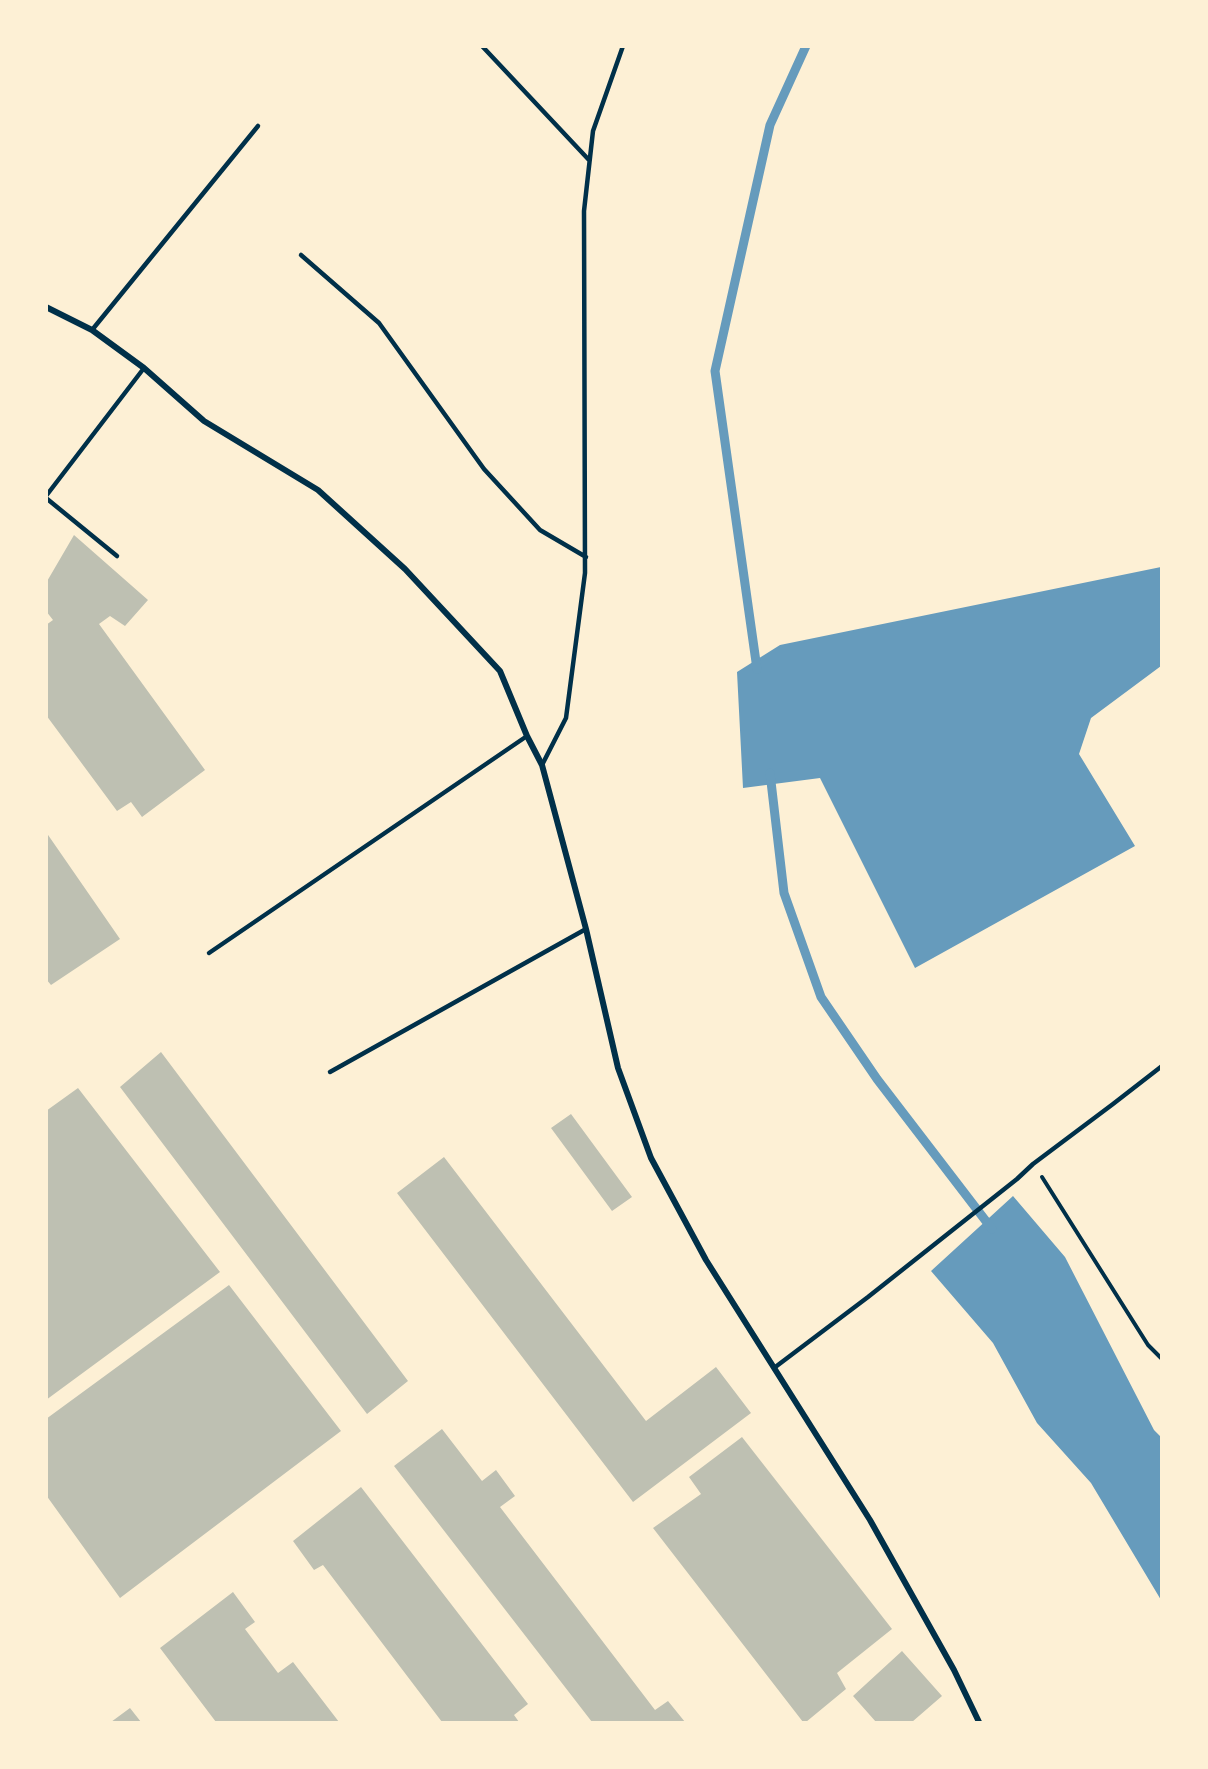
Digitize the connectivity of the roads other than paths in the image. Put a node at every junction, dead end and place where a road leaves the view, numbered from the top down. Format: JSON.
{"nodes":[{"id":1,"x":482,"y":46,"type":"edge"},
{"id":2,"x":623,"y":46,"type":"edge"},
{"id":3,"x":258,"y":126,"type":"dead end"},
{"id":4,"x":589,"y":160,"type":"junction"},
{"id":5,"x":301,"y":255,"type":"dead end"},
{"id":6,"x":46,"y":307,"type":"edge"},
{"id":7,"x":92,"y":330,"type":"junction"},
{"id":8,"x":144,"y":369,"type":"junction"},
{"id":9,"x":46,"y":497,"type":"edge"},
{"id":10,"x":117,"y":556,"type":"dead end"},
{"id":11,"x":586,"y":557,"type":"junction"},
{"id":12,"x":527,"y":736,"type":"junction"},
{"id":13,"x":542,"y":765,"type":"junction"},
{"id":14,"x":586,"y":929,"type":"junction"},
{"id":15,"x":209,"y":953,"type":"dead end"},
{"id":16,"x":1161,"y":1065,"type":"edge"},
{"id":17,"x":330,"y":1072,"type":"dead end"},
{"id":18,"x":774,"y":1368,"type":"junction"},
{"id":19,"x":979,"y":1722,"type":"edge"}],
"edges":[{"from":1,"to":4,"type":"lane"},
{"from":2,"to":4,"type":"lane"},
{"from":3,"to":7,"type":"lane"},
{"from":4,"to":11,"type":"lane"},
{"from":5,"to":11,"type":"lane"},
{"from":6,"to":7,"type":"street"},
{"from":7,"to":8,"type":"street"},
{"from":8,"to":9,"type":"lane"},
{"from":8,"to":12,"type":"street"},
{"from":9,"to":10,"type":"lane"},
{"from":11,"to":13,"type":"lane"},
{"from":12,"to":13,"type":"street"},
{"from":12,"to":15,"type":"lane"},
{"from":13,"to":14,"type":"street"},
{"from":14,"to":17,"type":"lane"},
{"from":14,"to":18,"type":"street"},
{"from":16,"to":18,"type":"lane"},
{"from":18,"to":19,"type":"street"}]}
